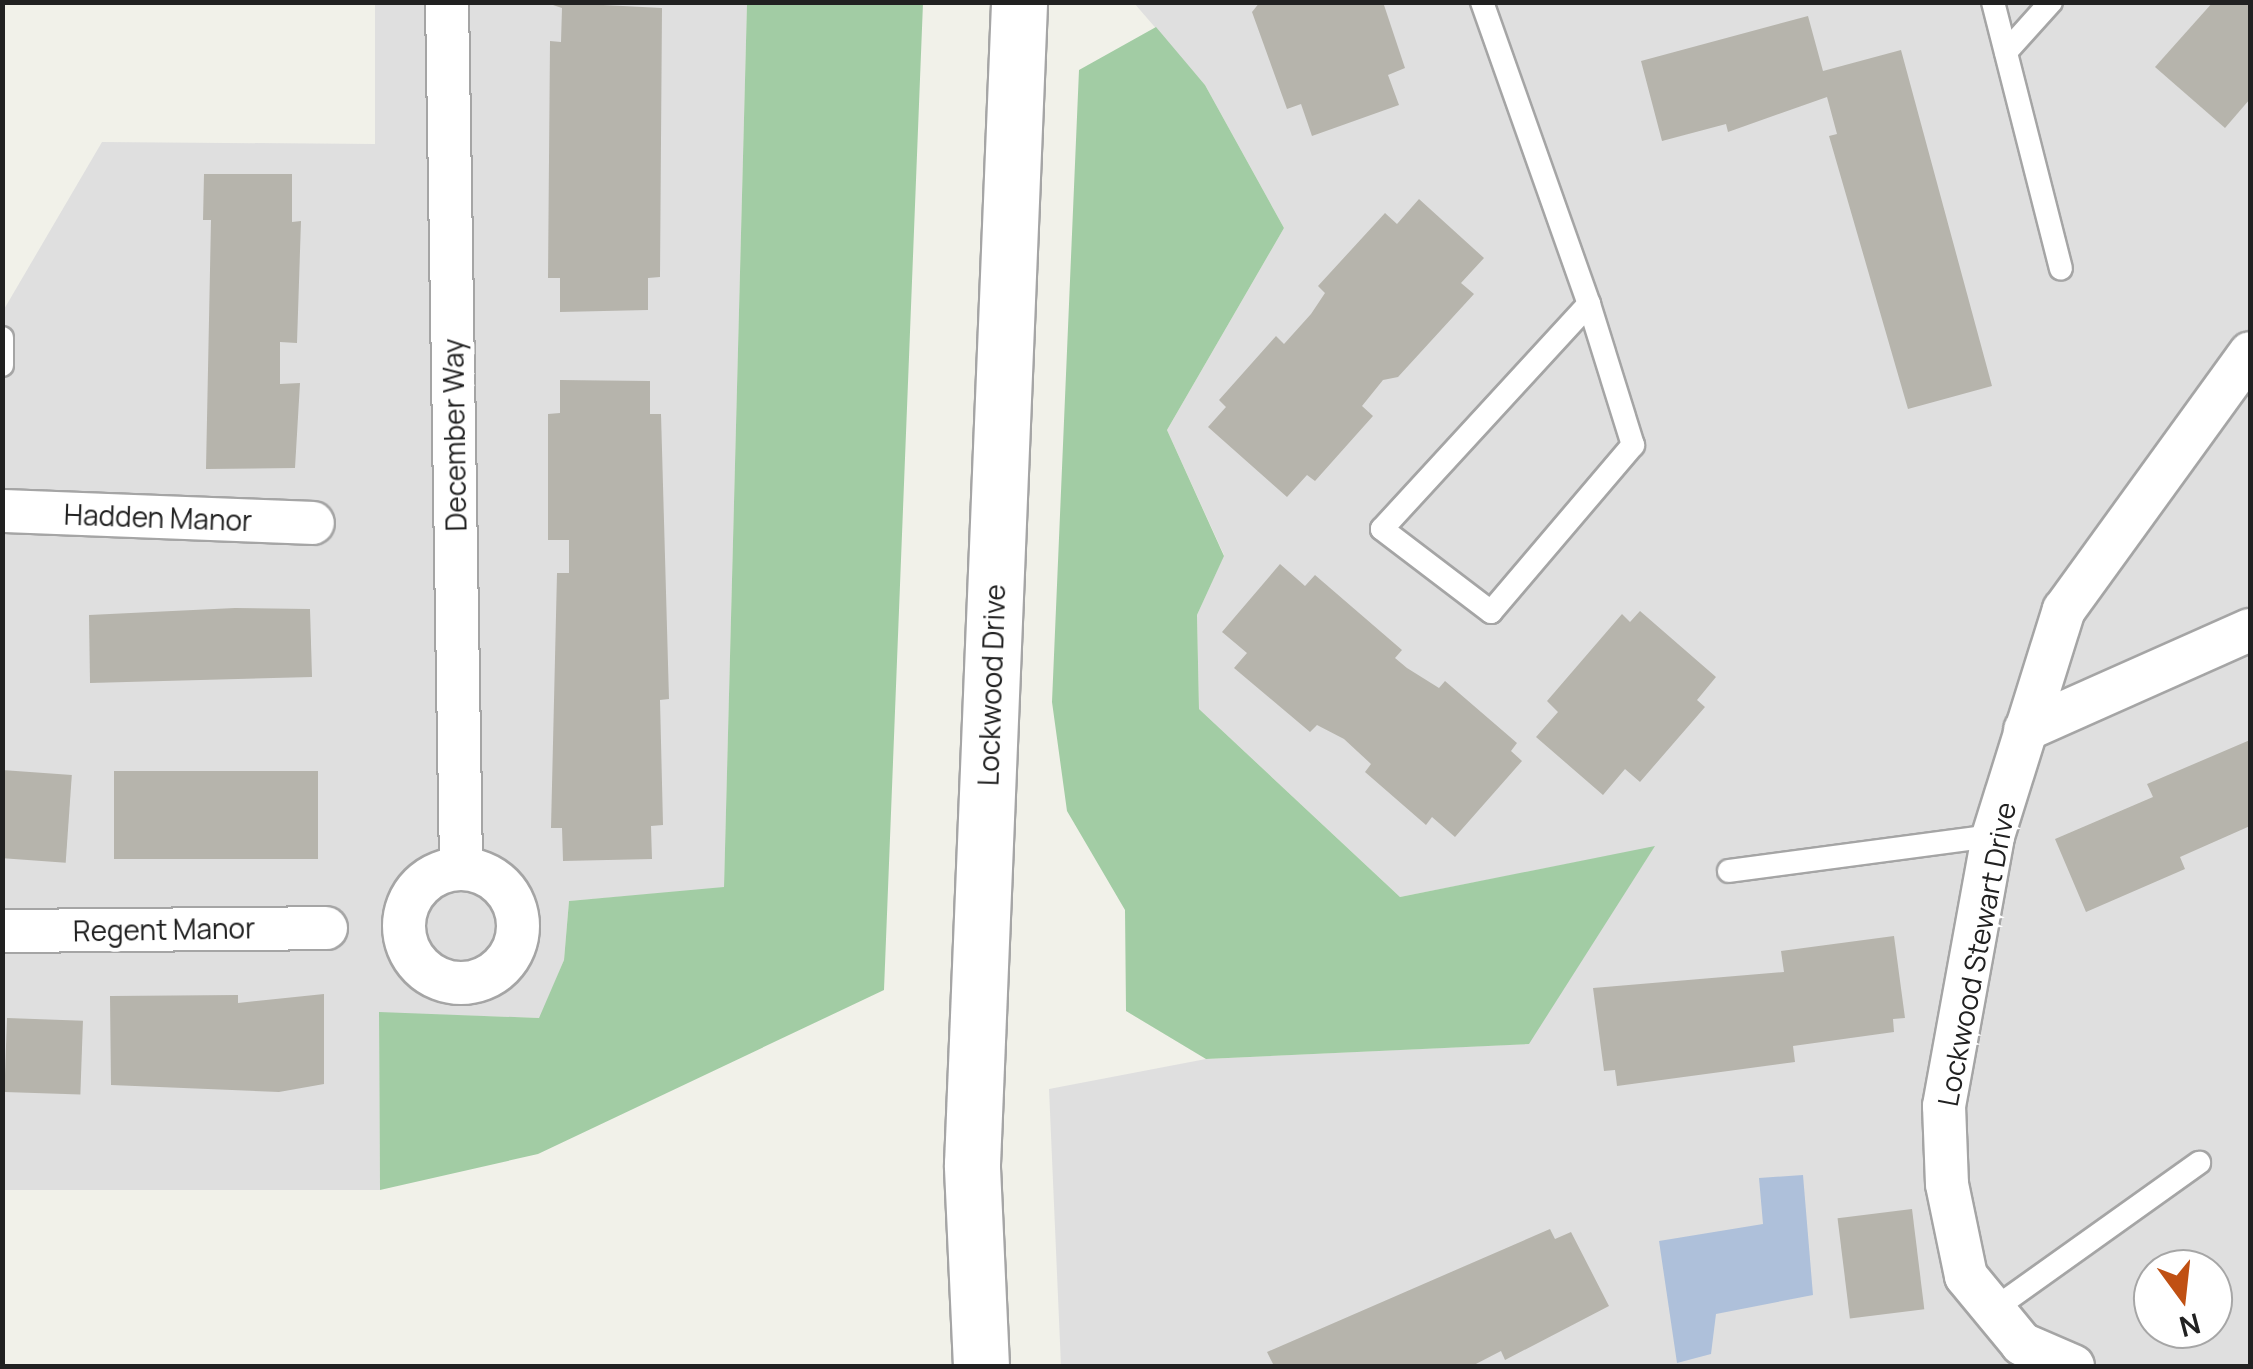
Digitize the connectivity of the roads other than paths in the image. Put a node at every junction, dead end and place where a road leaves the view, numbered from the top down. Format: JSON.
{"nodes":[{"id":1,"x":447,"y":2,"type":"edge"},
{"id":2,"x":1019,"y":2,"type":"edge"},
{"id":3,"x":1482,"y":2,"type":"edge"},
{"id":4,"x":1994,"y":2,"type":"edge"},
{"id":5,"x":2051,"y":2,"type":"edge"},
{"id":6,"x":2006,"y":52,"type":"junction"},
{"id":7,"x":2061,"y":268,"type":"dead end"},
{"id":8,"x":1589,"y":304,"type":"junction"},
{"id":9,"x":2,"y":338,"type":"edge"},
{"id":10,"x":2250,"y":353,"type":"edge"},
{"id":11,"x":2,"y":365,"type":"edge"},
{"id":12,"x":2,"y":510,"type":"edge"},
{"id":13,"x":314,"y":523,"type":"dead end"},
{"id":14,"x":2250,"y":630,"type":"edge"},
{"id":15,"x":2025,"y":730,"type":"junction"},
{"id":16,"x":1992,"y":836,"type":"junction"},
{"id":17,"x":461,"y":867,"type":"dead end"},
{"id":18,"x":1728,"y":871,"type":"dead end"},
{"id":19,"x":326,"y":928,"type":"dead end"},
{"id":20,"x":2,"y":930,"type":"edge"},
{"id":21,"x":2199,"y":1163,"type":"dead end"},
{"id":22,"x":1994,"y":1309,"type":"junction"},
{"id":23,"x":981,"y":1366,"type":"edge"},
{"id":24,"x":2073,"y":1366,"type":"edge"}],
"edges":[{"from":1,"to":17,"type":"street","name":"December Way"},
{"from":2,"to":23,"type":"street","name":"Lockwood Drive"},
{"from":3,"to":8,"type":"lane"},
{"from":4,"to":6,"type":"lane"},
{"from":5,"to":6,"type":"lane"},
{"from":6,"to":7,"type":"lane"},
{"from":8,"to":8,"type":"lane"},
{"from":9,"to":11,"type":"lane"},
{"from":10,"to":15,"type":"street","name":"Lockwood Stewart Drive"},
{"from":12,"to":13,"type":"street","name":"Hadden Manor"},
{"from":14,"to":15,"type":"street"},
{"from":15,"to":16,"type":"street","name":"Lockwood Stewart Drive"},
{"from":16,"to":18,"type":"lane"},
{"from":16,"to":22,"type":"street","name":"Lockwood Stewart Drive"},
{"from":19,"to":20,"type":"street","name":"Regent Manor"},
{"from":21,"to":22,"type":"lane"},
{"from":22,"to":24,"type":"street","name":"Lockwood Stewart Drive"}]}
